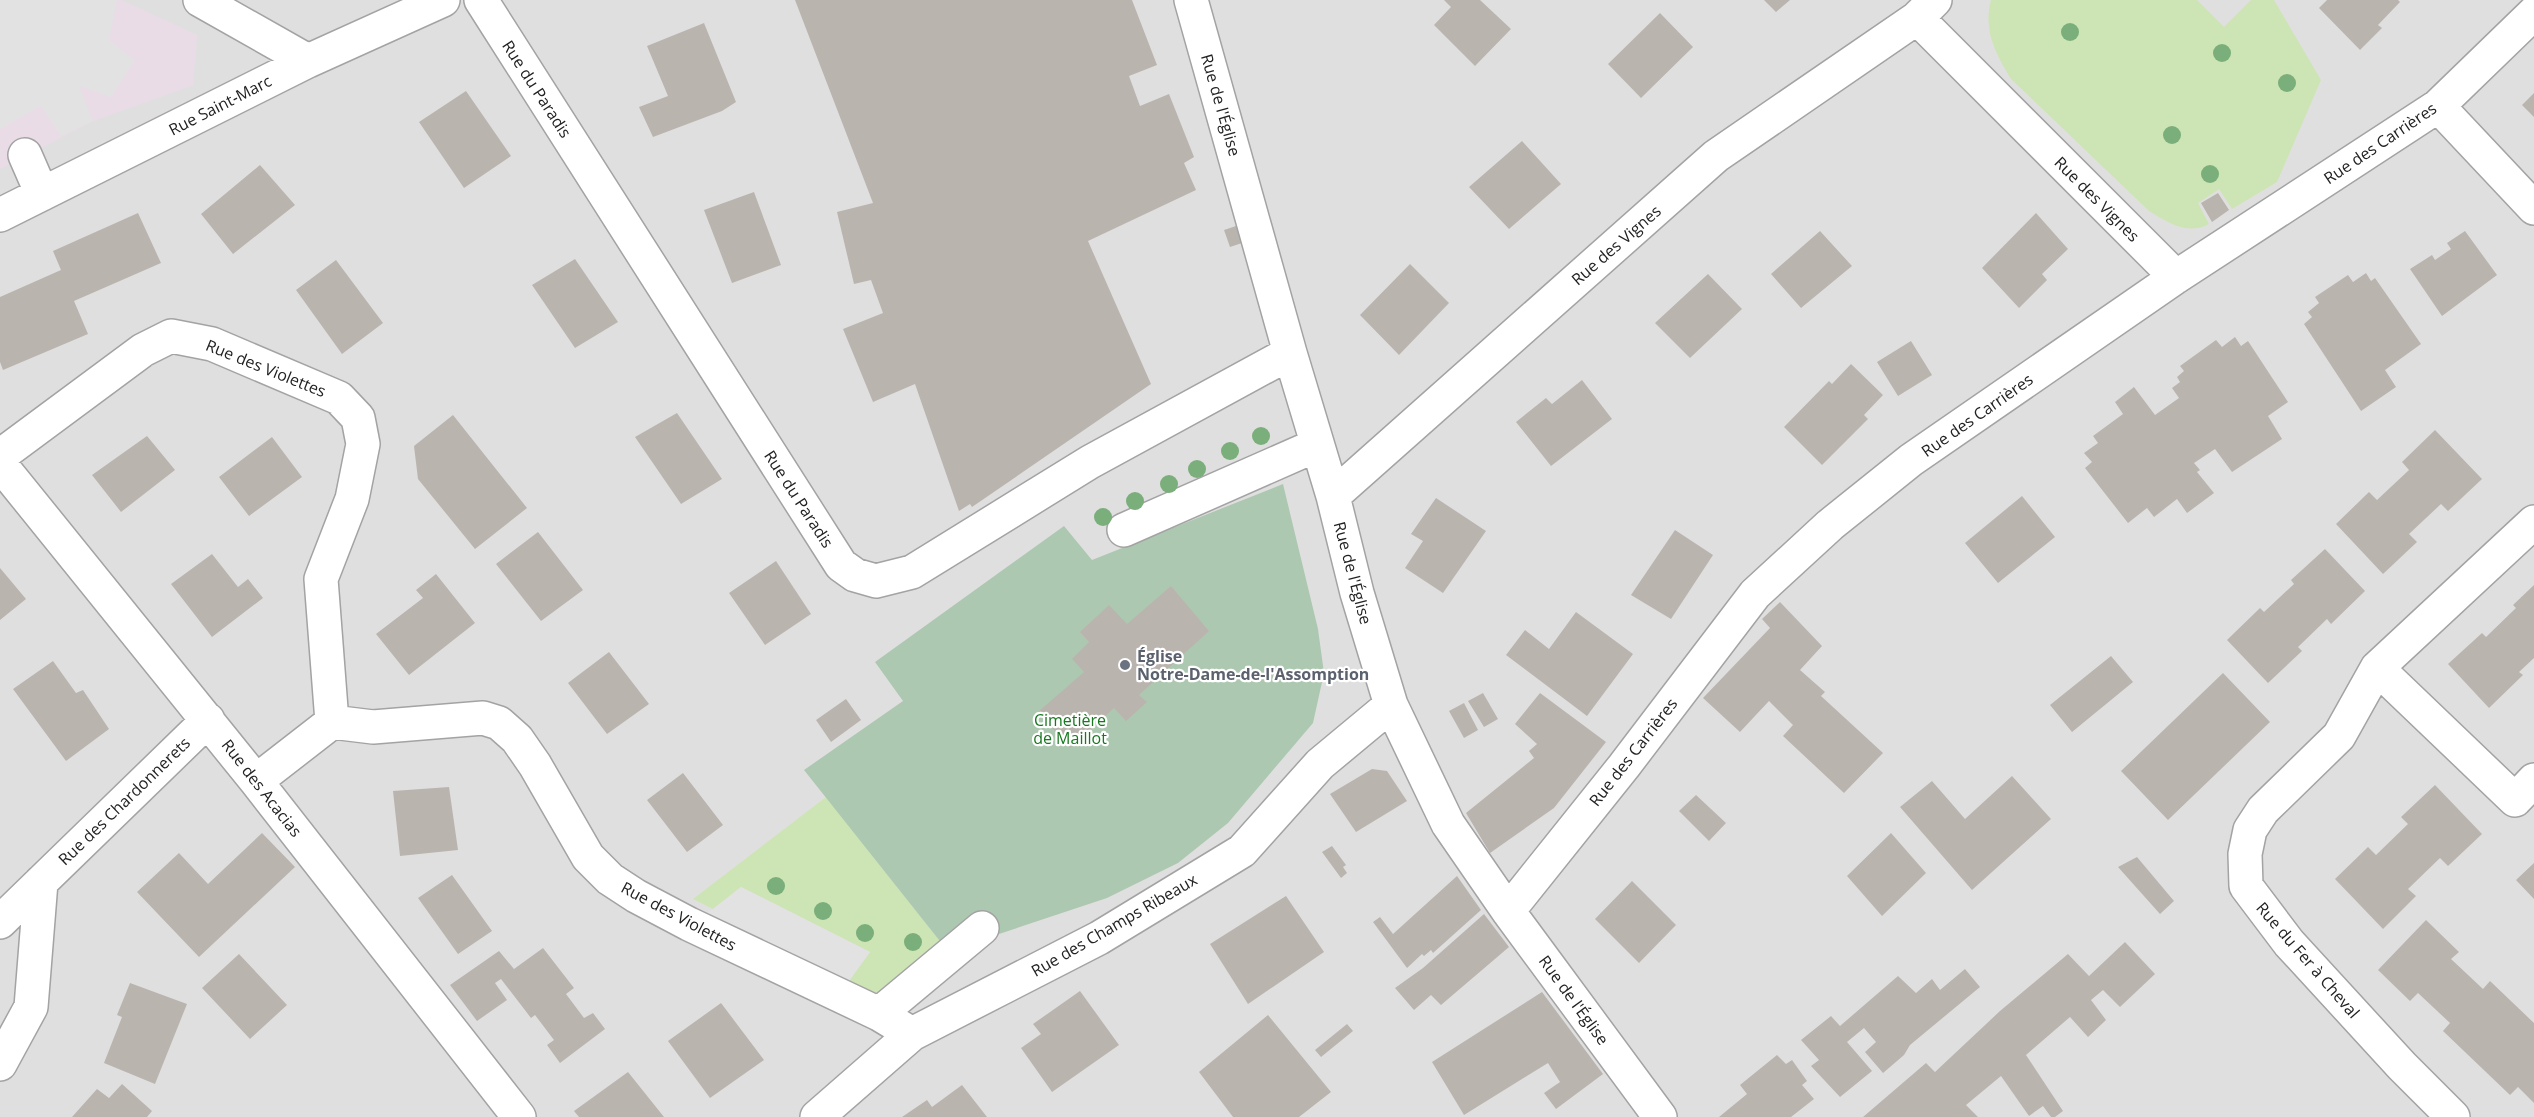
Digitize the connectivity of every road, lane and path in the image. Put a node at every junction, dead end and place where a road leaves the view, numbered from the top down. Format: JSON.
{"nodes":[{"id":1,"x":200,"y":0,"type":"edge"},
{"id":2,"x":443,"y":0,"type":"edge"},
{"id":3,"x":481,"y":0,"type":"edge"},
{"id":4,"x":1191,"y":0,"type":"edge"},
{"id":5,"x":1926,"y":9,"type":"edge"},
{"id":6,"x":2534,"y":13,"type":"edge"},
{"id":7,"x":308,"y":61,"type":"junction"},
{"id":8,"x":2438,"y":106,"type":"junction"},
{"id":9,"x":25,"y":156,"type":"dead end"},
{"id":10,"x":42,"y":194,"type":"junction"},
{"id":11,"x":2534,"y":208,"type":"edge"},
{"id":12,"x":0,"y":215,"type":"edge"},
{"id":13,"x":2176,"y":278,"type":"junction"},
{"id":14,"x":1290,"y":353,"type":"junction"},
{"id":15,"x":1317,"y":445,"type":"junction"},
{"id":16,"x":0,"y":456,"type":"edge"},
{"id":17,"x":0,"y":464,"type":"edge"},
{"id":18,"x":1333,"y":496,"type":"junction"},
{"id":19,"x":2534,"y":522,"type":"edge"},
{"id":20,"x":1124,"y":530,"type":"dead end"},
{"id":21,"x":2377,"y":668,"type":"junction"},
{"id":22,"x":1391,"y":705,"type":"junction"},
{"id":23,"x":208,"y":720,"type":"junction"},
{"id":24,"x":332,"y":722,"type":"junction"},
{"id":25,"x":2534,"y":780,"type":"edge"},
{"id":26,"x":256,"y":781,"type":"junction"},
{"id":27,"x":41,"y":882,"type":"junction"},
{"id":28,"x":1508,"y":911,"type":"junction"},
{"id":29,"x":0,"y":922,"type":"edge"},
{"id":30,"x":982,"y":928,"type":"dead end"},
{"id":31,"x":879,"y":1014,"type":"junction"},
{"id":32,"x":912,"y":1034,"type":"junction"},
{"id":33,"x":0,"y":1064,"type":"edge"},
{"id":34,"x":519,"y":1117,"type":"edge"},
{"id":35,"x":817,"y":1117,"type":"edge"},
{"id":36,"x":1660,"y":1117,"type":"edge"},
{"id":37,"x":2453,"y":1117,"type":"edge"}],
"edges":[{"from":1,"to":7,"type":"street"},
{"from":2,"to":7,"type":"street","name":"Rue Saint-Marc"},
{"from":3,"to":14,"type":"street","name":"Rue du Paradis"},
{"from":4,"to":14,"type":"street","name":"Rue de l'Église"},
{"from":5,"to":13,"type":"street","name":"Rue des Vignes"},
{"from":5,"to":18,"type":"street","name":"Rue des Vignes"},
{"from":6,"to":8,"type":"street","name":"Rue des Carrières"},
{"from":7,"to":10,"type":"street","name":"Rue Saint-Marc"},
{"from":8,"to":11,"type":"street"},
{"from":8,"to":13,"type":"street","name":"Rue des Carrières"},
{"from":9,"to":10,"type":"street"},
{"from":10,"to":12,"type":"street","name":"Rue Saint-Marc"},
{"from":13,"to":28,"type":"street","name":"Rue des Carrières"},
{"from":14,"to":15,"type":"street","name":"Rue de l'Église"},
{"from":15,"to":18,"type":"street","name":"Rue de l'Église"},
{"from":15,"to":20,"type":"street"},
{"from":16,"to":24,"type":"street","name":"Rue des Violettes"},
{"from":17,"to":23,"type":"street","name":"Rue des Acacias"},
{"from":18,"to":22,"type":"street","name":"Rue de l'Église"},
{"from":19,"to":21,"type":"street","name":"Rue du Fer à Cheval"},
{"from":21,"to":25,"type":"street"},
{"from":21,"to":37,"type":"street","name":"Rue du Fer à Cheval"},
{"from":22,"to":28,"type":"street","name":"Rue de l'Église"},
{"from":22,"to":32,"type":"street","name":"Rue des Champs Ribeaux"},
{"from":23,"to":26,"type":"street","name":"Rue des Acacias"},
{"from":23,"to":27,"type":"street","name":"Rue des Chardonnerets"},
{"from":24,"to":26,"type":"street"},
{"from":24,"to":31,"type":"street","name":"Rue des Violettes"},
{"from":26,"to":34,"type":"street","name":"Rue des Acacias"},
{"from":27,"to":29,"type":"street","name":"Rue des Chardonnerets"},
{"from":27,"to":33,"type":"street"},
{"from":28,"to":36,"type":"street","name":"Rue de l'Église"},
{"from":30,"to":31,"type":"street"},
{"from":31,"to":32,"type":"street","name":"Rue des Violettes"},
{"from":32,"to":35,"type":"street","name":"Rue des Champs Ribeaux"}]}
